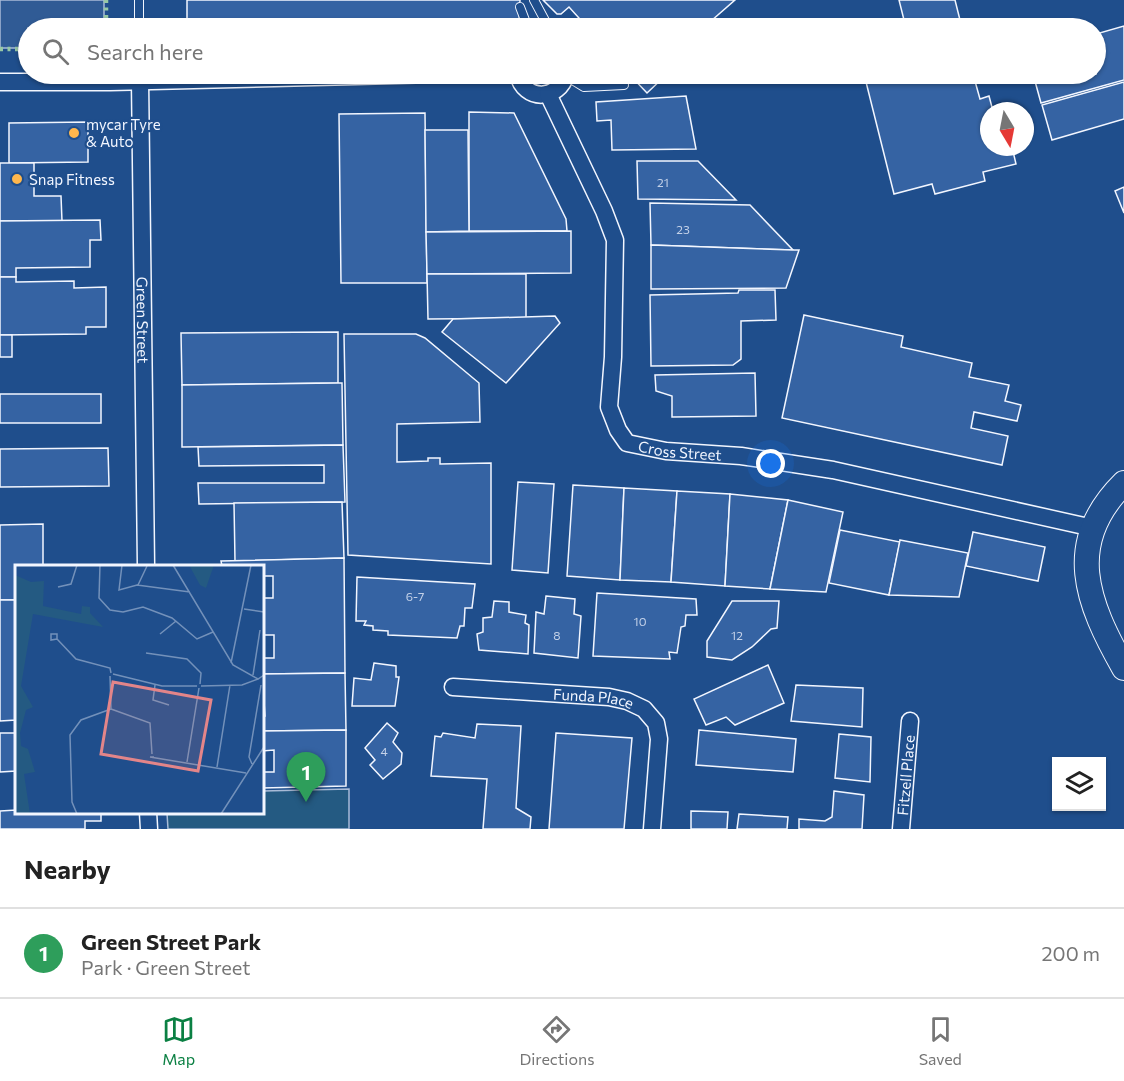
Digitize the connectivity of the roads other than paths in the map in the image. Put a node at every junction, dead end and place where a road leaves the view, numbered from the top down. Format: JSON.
{"nodes":[{"id":1,"x":139,"y":0,"type":"edge"},
{"id":2,"x":534,"y":0,"type":"edge"},
{"id":3,"x":519,"y":7,"type":"dead end"},
{"id":4,"x":139,"y":18,"type":"edge"},
{"id":5,"x":524,"y":18,"type":"edge"},
{"id":6,"x":544,"y":18,"type":"edge"},
{"id":7,"x":0,"y":82,"type":"edge"},
{"id":8,"x":18,"y":82,"type":"edge"},
{"id":9,"x":140,"y":84,"type":"edge"},
{"id":10,"x":523,"y":84,"type":"edge"},
{"id":11,"x":563,"y":84,"type":"edge"},
{"id":12,"x":580,"y":84,"type":"edge"},
{"id":13,"x":624,"y":85,"type":"dead end"},
{"id":14,"x":548,"y":94,"type":"junction"},
{"id":15,"x":1124,"y":483,"type":"edge"},
{"id":16,"x":1093,"y":528,"type":"junction"},
{"id":17,"x":146,"y":565,"type":"edge"},
{"id":18,"x":1124,"y":668,"type":"edge"},
{"id":19,"x":453,"y":687,"type":"dead end"},
{"id":20,"x":910,"y":721,"type":"dead end"},
{"id":21,"x":148,"y":814,"type":"edge"},
{"id":22,"x":149,"y":829,"type":"edge"},
{"id":23,"x":652,"y":829,"type":"edge"},
{"id":24,"x":901,"y":829,"type":"edge"}],
"edges":[{"from":1,"to":4,"type":"lane"},
{"from":2,"to":6,"type":"lane"},
{"from":3,"to":5,"type":"lane"},
{"from":7,"to":8,"type":"street"},
{"from":9,"to":17,"type":"street","name":"Green Street"},
{"from":10,"to":14,"type":"street"},
{"from":11,"to":14,"type":"street"},
{"from":12,"to":13,"type":"lane"},
{"from":14,"to":16,"type":"street","name":"Cross Street"},
{"from":15,"to":16,"type":"street"},
{"from":16,"to":18,"type":"street"},
{"from":19,"to":23,"type":"street","name":"Funda Place"},
{"from":20,"to":24,"type":"street","name":"Fitzell Place"},
{"from":21,"to":22,"type":"street"}]}
